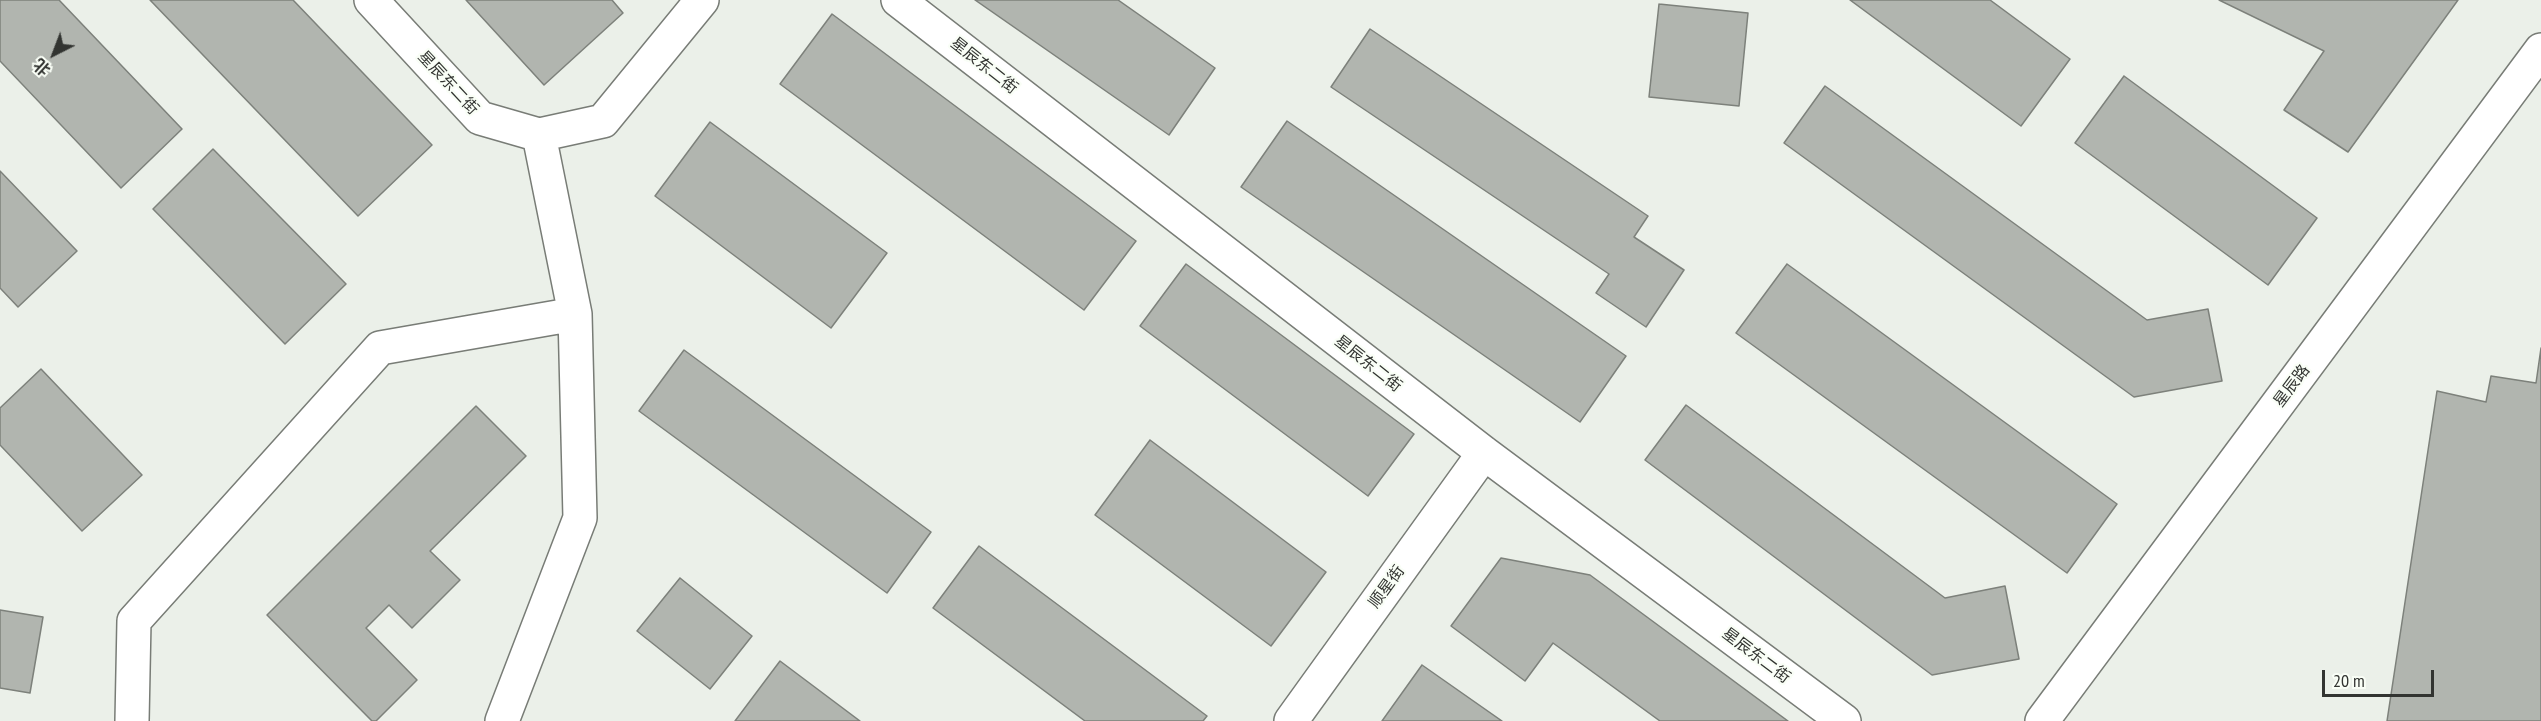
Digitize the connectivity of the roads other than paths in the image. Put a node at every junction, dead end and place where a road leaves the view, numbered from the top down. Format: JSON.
{"nodes":[{"id":1,"x":370,"y":0,"type":"edge"},
{"id":2,"x":702,"y":0,"type":"edge"},
{"id":3,"x":898,"y":0,"type":"edge"},
{"id":4,"x":2541,"y":51,"type":"edge"},
{"id":5,"x":539,"y":135,"type":"junction"},
{"id":6,"x":575,"y":314,"type":"junction"},
{"id":7,"x":1484,"y":453,"type":"junction"},
{"id":8,"x":132,"y":721,"type":"edge"},
{"id":9,"x":502,"y":721,"type":"edge"},
{"id":10,"x":1291,"y":721,"type":"edge"},
{"id":11,"x":1844,"y":721,"type":"edge"},
{"id":12,"x":2042,"y":721,"type":"edge"}],
"edges":[{"from":1,"to":5,"type":"street","name":"星辰东二街"},
{"from":2,"to":5,"type":"street","name":"星辰东二街"},
{"from":3,"to":7,"type":"street","name":"星辰东二街"},
{"from":4,"to":12,"type":"street","name":"星辰路"},
{"from":5,"to":6,"type":"street"},
{"from":6,"to":8,"type":"street"},
{"from":6,"to":9,"type":"street"},
{"from":7,"to":10,"type":"street","name":"顺星街"},
{"from":7,"to":11,"type":"street","name":"星辰东二街"}]}
